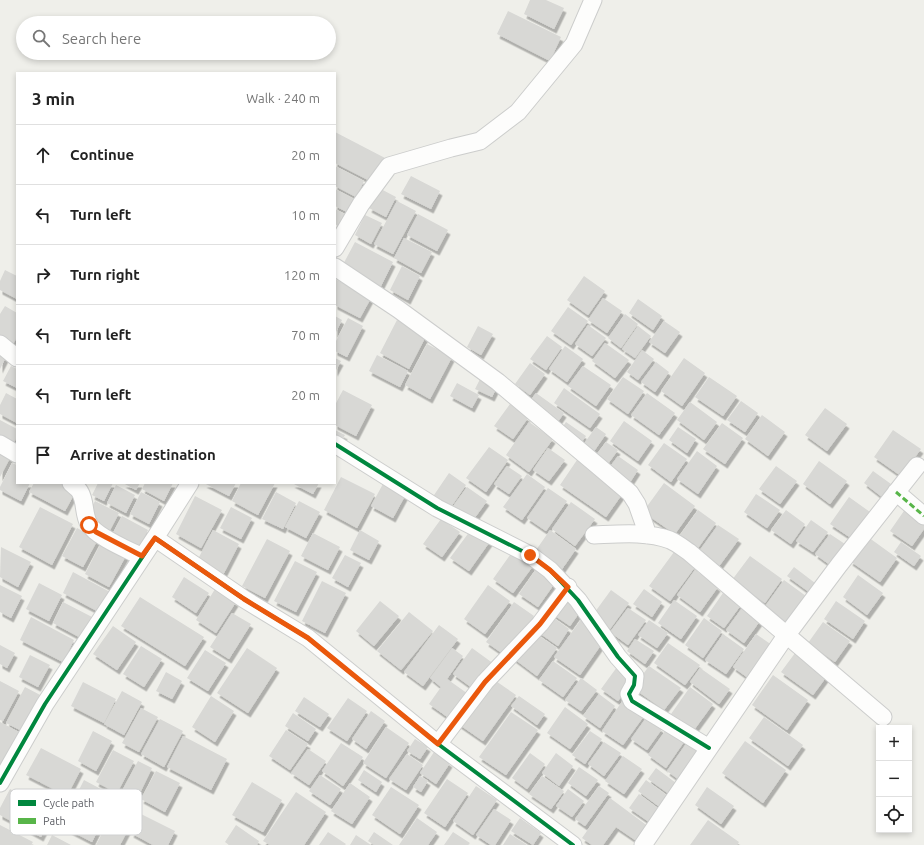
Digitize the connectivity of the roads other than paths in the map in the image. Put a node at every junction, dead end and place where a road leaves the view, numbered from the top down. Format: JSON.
{"nodes":[{"id":1,"x":593,"y":0,"type":"edge"},
{"id":2,"x":336,"y":246,"type":"edge"},
{"id":3,"x":336,"y":268,"type":"edge"},
{"id":4,"x":0,"y":344,"type":"edge"},
{"id":5,"x":16,"y":357,"type":"edge"},
{"id":6,"x":0,"y":444,"type":"edge"},
{"id":7,"x":336,"y":445,"type":"edge"},
{"id":8,"x":16,"y":453,"type":"edge"},
{"id":9,"x":917,"y":466,"type":"dead end"},
{"id":10,"x":72,"y":484,"type":"edge"},
{"id":11,"x":189,"y":484,"type":"edge"},
{"id":12,"x":896,"y":492,"type":"junction"},
{"id":13,"x":924,"y":516,"type":"edge"},
{"id":14,"x":594,"y":535,"type":"dead end"},
{"id":15,"x":648,"y":535,"type":"junction"},
{"id":16,"x":155,"y":538,"type":"junction"},
{"id":17,"x":142,"y":556,"type":"junction"},
{"id":18,"x":568,"y":587,"type":"junction"},
{"id":19,"x":787,"y":636,"type":"junction"},
{"id":20,"x":883,"y":717,"type":"dead end"},
{"id":21,"x":438,"y":744,"type":"junction"},
{"id":22,"x":710,"y":748,"type":"junction"},
{"id":23,"x":0,"y":783,"type":"edge"},
{"id":24,"x":573,"y":845,"type":"edge"},
{"id":25,"x":643,"y":845,"type":"edge"}],
"edges":[{"from":1,"to":2,"type":"street"},
{"from":3,"to":15,"type":"street"},
{"from":4,"to":5,"type":"street"},
{"from":6,"to":8,"type":"street"},
{"from":7,"to":18,"type":"street"},
{"from":9,"to":12,"type":"street"},
{"from":10,"to":17,"type":"street"},
{"from":11,"to":16,"type":"street"},
{"from":12,"to":13,"type":"street"},
{"from":12,"to":19,"type":"street"},
{"from":14,"to":15,"type":"street"},
{"from":15,"to":19,"type":"street"},
{"from":16,"to":17,"type":"street"},
{"from":16,"to":21,"type":"street"},
{"from":17,"to":23,"type":"street"},
{"from":18,"to":21,"type":"street"},
{"from":18,"to":22,"type":"street"},
{"from":19,"to":20,"type":"street"},
{"from":19,"to":22,"type":"street"},
{"from":21,"to":24,"type":"street"},
{"from":22,"to":25,"type":"street"}]}
